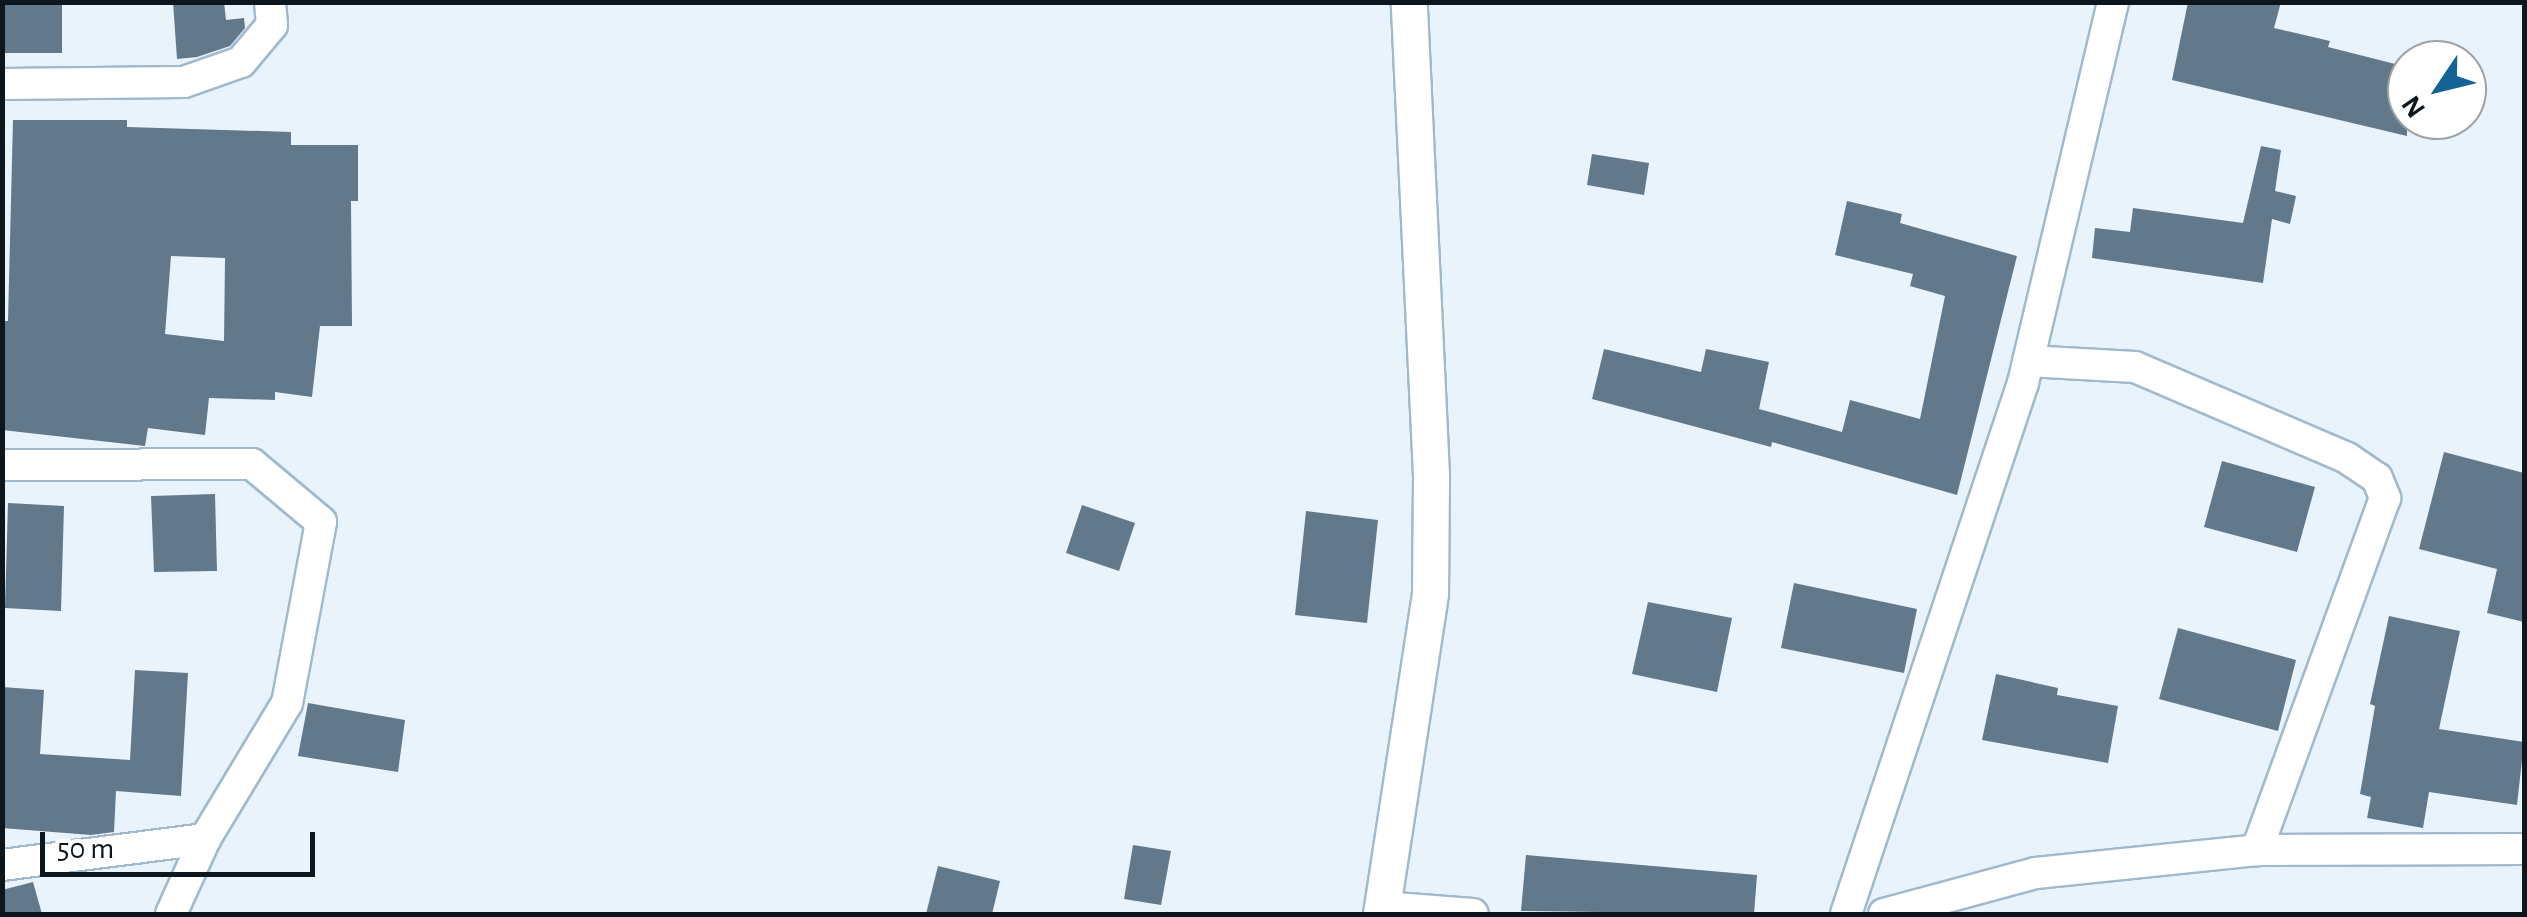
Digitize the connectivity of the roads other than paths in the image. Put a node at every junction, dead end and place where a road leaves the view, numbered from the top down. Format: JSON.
{"nodes":[{"id":1,"x":270,"y":2,"type":"edge"},
{"id":2,"x":1409,"y":2,"type":"edge"},
{"id":3,"x":2113,"y":2,"type":"edge"},
{"id":4,"x":2,"y":84,"type":"edge"},
{"id":5,"x":2028,"y":361,"type":"junction"},
{"id":6,"x":2,"y":464,"type":"edge"},
{"id":7,"x":205,"y":838,"type":"junction"},
{"id":8,"x":2524,"y":849,"type":"edge"},
{"id":9,"x":2257,"y":850,"type":"junction"},
{"id":10,"x":2,"y":865,"type":"edge"},
{"id":11,"x":1381,"y":911,"type":"edge"},
{"id":12,"x":171,"y":914,"type":"edge"},
{"id":13,"x":1472,"y":914,"type":"edge"},
{"id":14,"x":1846,"y":914,"type":"edge"},
{"id":15,"x":1884,"y":914,"type":"edge"}],
"edges":[{"from":1,"to":4,"type":"street"},
{"from":2,"to":11,"type":"street"},
{"from":3,"to":5,"type":"street"},
{"from":5,"to":9,"type":"street"},
{"from":5,"to":14,"type":"street"},
{"from":6,"to":7,"type":"street"},
{"from":7,"to":10,"type":"street"},
{"from":7,"to":12,"type":"street"},
{"from":8,"to":9,"type":"street"},
{"from":9,"to":15,"type":"street"},
{"from":11,"to":13,"type":"street"}]}
